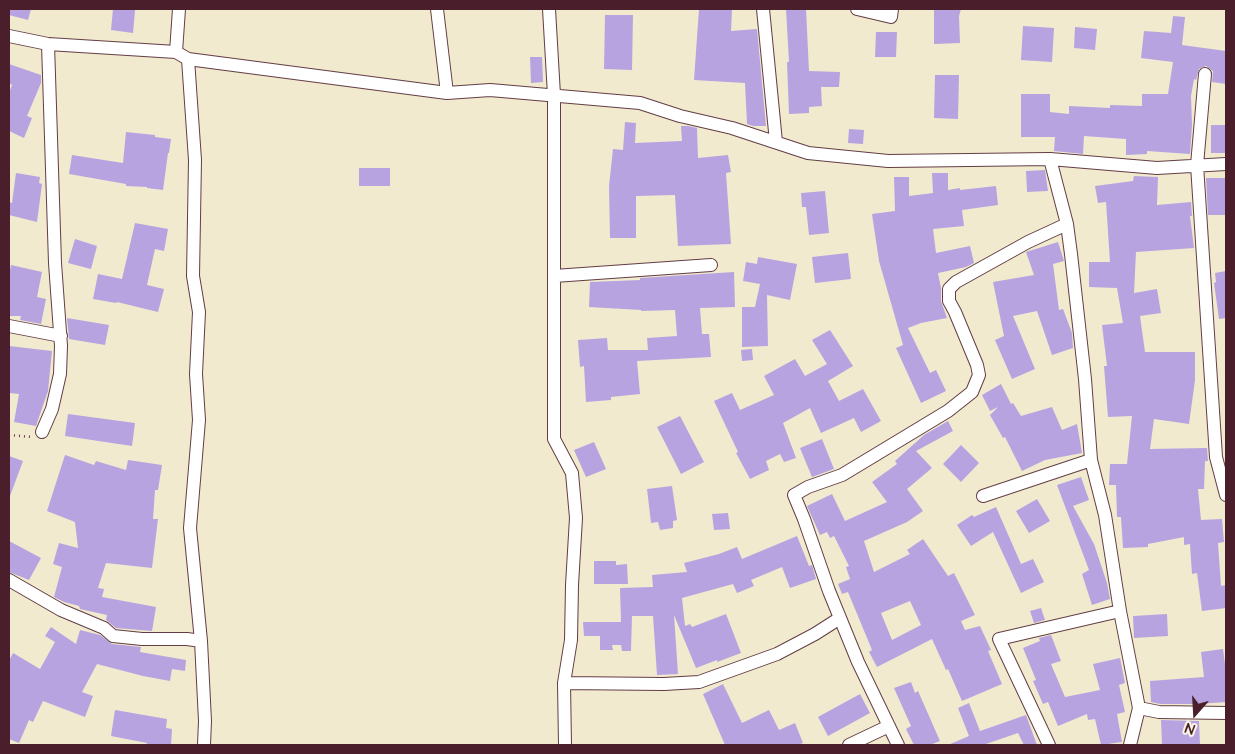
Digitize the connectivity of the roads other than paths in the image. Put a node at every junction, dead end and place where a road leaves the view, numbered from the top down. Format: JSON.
{"nodes":[{"id":1,"x":179,"y":9,"type":"edge"},
{"id":2,"x":437,"y":9,"type":"edge"},
{"id":3,"x":548,"y":9,"type":"edge"},
{"id":4,"x":763,"y":9,"type":"edge"},
{"id":5,"x":857,"y":9,"type":"edge"},
{"id":6,"x":892,"y":9,"type":"edge"},
{"id":7,"x":9,"y":36,"type":"edge"},
{"id":8,"x":48,"y":44,"type":"junction"},
{"id":9,"x":176,"y":52,"type":"junction"},
{"id":10,"x":188,"y":59,"type":"junction"},
{"id":11,"x":1205,"y":74,"type":"dead end"},
{"id":12,"x":447,"y":93,"type":"junction"},
{"id":13,"x":554,"y":95,"type":"junction"},
{"id":14,"x":776,"y":142,"type":"junction"},
{"id":15,"x":1050,"y":160,"type":"junction"},
{"id":16,"x":1226,"y":164,"type":"edge"},
{"id":17,"x":1197,"y":165,"type":"junction"},
{"id":18,"x":1067,"y":224,"type":"junction"},
{"id":19,"x":711,"y":265,"type":"dead end"},
{"id":20,"x":554,"y":276,"type":"junction"},
{"id":21,"x":9,"y":326,"type":"edge"},
{"id":22,"x":61,"y":336,"type":"junction"},
{"id":23,"x":42,"y":432,"type":"road end"},
{"id":24,"x":1221,"y":456,"type":"edge"},
{"id":25,"x":1091,"y":460,"type":"junction"},
{"id":26,"x":983,"y":496,"type":"dead end"},
{"id":27,"x":1226,"y":496,"type":"edge"},
{"id":28,"x":9,"y":580,"type":"edge"},
{"id":29,"x":1120,"y":610,"type":"junction"},
{"id":30,"x":840,"y":618,"type":"junction"},
{"id":31,"x":201,"y":641,"type":"junction"},
{"id":32,"x":564,"y":683,"type":"junction"},
{"id":33,"x":1139,"y":708,"type":"junction"},
{"id":34,"x":1226,"y":713,"type":"edge"},
{"id":35,"x":889,"y":726,"type":"junction"},
{"id":36,"x":204,"y":745,"type":"edge"},
{"id":37,"x":565,"y":745,"type":"edge"},
{"id":38,"x":849,"y":745,"type":"edge"},
{"id":39,"x":898,"y":745,"type":"edge"},
{"id":40,"x":1048,"y":745,"type":"edge"},
{"id":41,"x":1130,"y":745,"type":"edge"}],
"edges":[{"from":1,"to":9,"type":"street"},
{"from":2,"to":12,"type":"street"},
{"from":3,"to":13,"type":"street"},
{"from":4,"to":14,"type":"street"},
{"from":5,"to":6,"type":"street"},
{"from":7,"to":8,"type":"street"},
{"from":8,"to":9,"type":"street"},
{"from":8,"to":22,"type":"street"},
{"from":9,"to":10,"type":"street"},
{"from":10,"to":12,"type":"street"},
{"from":10,"to":31,"type":"street"},
{"from":11,"to":17,"type":"street"},
{"from":12,"to":13,"type":"street"},
{"from":13,"to":14,"type":"street"},
{"from":13,"to":20,"type":"street"},
{"from":14,"to":15,"type":"street"},
{"from":15,"to":17,"type":"street"},
{"from":15,"to":18,"type":"street"},
{"from":16,"to":17,"type":"street"},
{"from":17,"to":24,"type":"street"},
{"from":18,"to":25,"type":"street"},
{"from":18,"to":30,"type":"street"},
{"from":19,"to":20,"type":"street"},
{"from":20,"to":32,"type":"street"},
{"from":21,"to":22,"type":"street"},
{"from":22,"to":23,"type":"street"},
{"from":24,"to":27,"type":"street"},
{"from":25,"to":26,"type":"street"},
{"from":25,"to":29,"type":"street"},
{"from":28,"to":31,"type":"street"},
{"from":29,"to":33,"type":"street"},
{"from":29,"to":40,"type":"street"},
{"from":30,"to":32,"type":"street"},
{"from":30,"to":35,"type":"street"},
{"from":31,"to":36,"type":"street"},
{"from":32,"to":37,"type":"street"},
{"from":33,"to":34,"type":"street"},
{"from":33,"to":41,"type":"street"},
{"from":35,"to":38,"type":"street"},
{"from":35,"to":39,"type":"street"}]}
